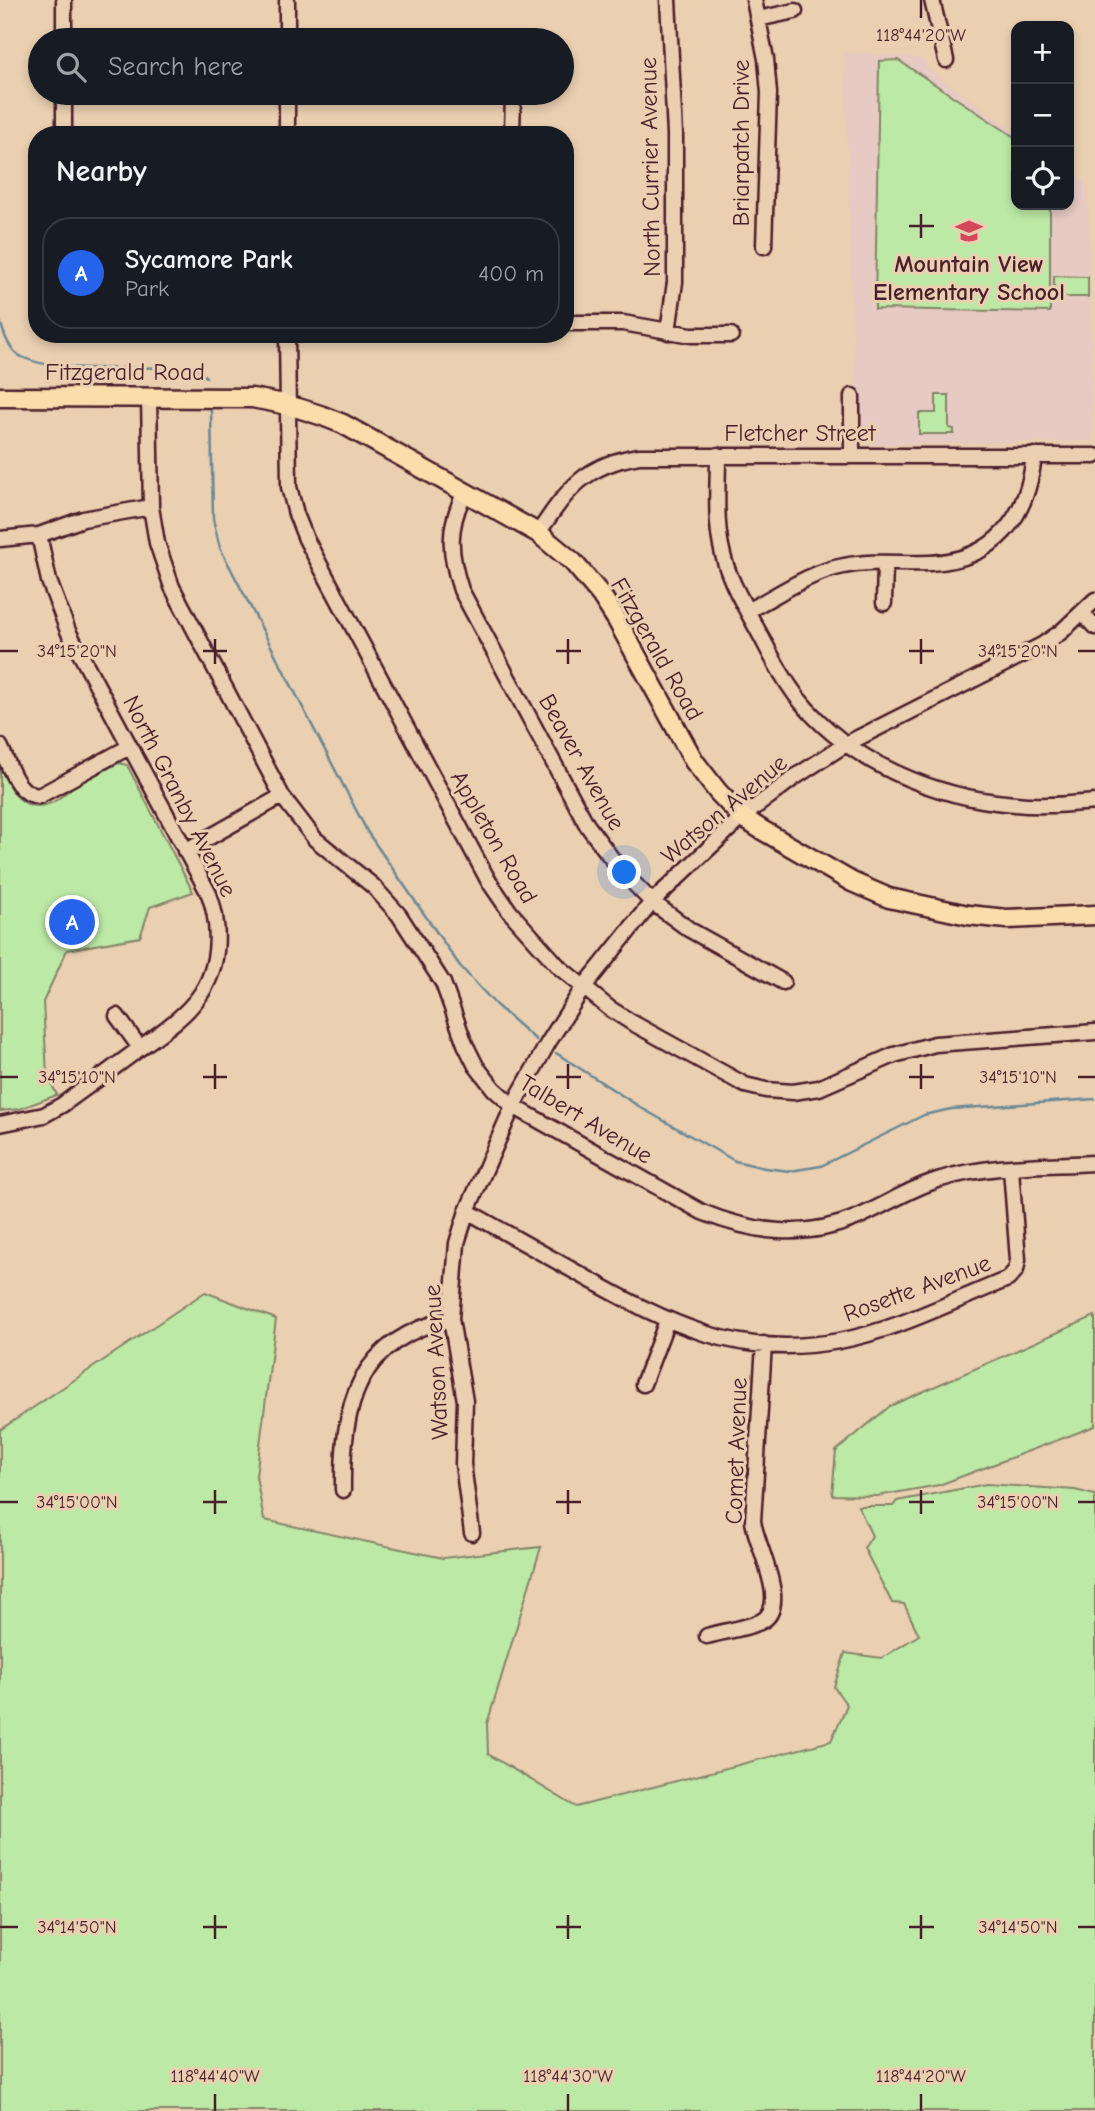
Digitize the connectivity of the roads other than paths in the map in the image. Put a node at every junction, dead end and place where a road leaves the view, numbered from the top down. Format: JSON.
{"nodes":[{"id":1,"x":64,"y":0,"type":"edge"},
{"id":2,"x":287,"y":0,"type":"edge"},
{"id":3,"x":668,"y":0,"type":"edge"},
{"id":4,"x":754,"y":0,"type":"edge"},
{"id":5,"x":932,"y":0,"type":"edge"},
{"id":6,"x":795,"y":11,"type":"dead end"},
{"id":7,"x":758,"y":19,"type":"junction"},
{"id":8,"x":64,"y":28,"type":"edge"},
{"id":9,"x":287,"y":28,"type":"edge"},
{"id":10,"x":946,"y":60,"type":"dead end"},
{"id":11,"x":64,"y":105,"type":"edge"},
{"id":12,"x":287,"y":105,"type":"edge"},
{"id":13,"x":513,"y":105,"type":"edge"},
{"id":14,"x":64,"y":126,"type":"edge"},
{"id":15,"x":287,"y":126,"type":"edge"},
{"id":16,"x":512,"y":126,"type":"edge"},
{"id":17,"x":764,"y":246,"type":"dead end"},
{"id":18,"x":574,"y":323,"type":"edge"},
{"id":19,"x":668,"y":332,"type":"junction"},
{"id":20,"x":731,"y":335,"type":"dead end"},
{"id":21,"x":287,"y":343,"type":"edge"},
{"id":22,"x":0,"y":397,"type":"edge"},
{"id":23,"x":149,"y":397,"type":"junction"},
{"id":24,"x":852,"y":397,"type":"dead end"},
{"id":25,"x":288,"y":404,"type":"junction"},
{"id":26,"x":718,"y":455,"type":"junction"},
{"id":27,"x":852,"y":455,"type":"junction"},
{"id":28,"x":1034,"y":455,"type":"junction"},
{"id":29,"x":1095,"y":456,"type":"edge"},
{"id":30,"x":466,"y":492,"type":"junction"},
{"id":31,"x":150,"y":507,"type":"junction"},
{"id":32,"x":538,"y":533,"type":"junction"},
{"id":33,"x":39,"y":535,"type":"junction"},
{"id":34,"x":0,"y":539,"type":"edge"},
{"id":35,"x":885,"y":563,"type":"junction"},
{"id":36,"x":1095,"y":600,"type":"edge"},
{"id":37,"x":884,"y":603,"type":"dead end"},
{"id":38,"x":747,"y":611,"type":"junction"},
{"id":39,"x":1082,"y":612,"type":"junction"},
{"id":40,"x":1095,"y":627,"type":"edge"},
{"id":41,"x":846,"y":744,"type":"junction"},
{"id":42,"x":0,"y":746,"type":"edge"},
{"id":43,"x":129,"y":747,"type":"junction"},
{"id":44,"x":282,"y":796,"type":"junction"},
{"id":45,"x":1095,"y":802,"type":"edge"},
{"id":46,"x":742,"y":817,"type":"junction"},
{"id":47,"x":185,"y":851,"type":"junction"},
{"id":48,"x":652,"y":902,"type":"junction"},
{"id":49,"x":1095,"y":915,"type":"edge"},
{"id":50,"x":783,"y":982,"type":"dead end"},
{"id":51,"x":583,"y":988,"type":"junction"},
{"id":52,"x":117,"y":1016,"type":"dead end"},
{"id":53,"x":1095,"y":1032,"type":"edge"},
{"id":54,"x":135,"y":1051,"type":"junction"},
{"id":55,"x":513,"y":1106,"type":"junction"},
{"id":56,"x":0,"y":1124,"type":"edge"},
{"id":57,"x":1095,"y":1163,"type":"edge"},
{"id":58,"x":1011,"y":1168,"type":"junction"},
{"id":59,"x":467,"y":1211,"type":"junction"},
{"id":60,"x":451,"y":1319,"type":"junction"},
{"id":61,"x":667,"y":1321,"type":"junction"},
{"id":62,"x":764,"y":1344,"type":"junction"},
{"id":63,"x":643,"y":1384,"type":"dead end"},
{"id":64,"x":343,"y":1490,"type":"dead end"},
{"id":65,"x":472,"y":1533,"type":"dead end"},
{"id":66,"x":707,"y":1636,"type":"dead end"}],
"edges":[{"from":1,"to":8,"type":"street"},
{"from":2,"to":9,"type":"street"},
{"from":3,"to":19,"type":"street","name":"North Currier Avenue"},
{"from":4,"to":7,"type":"street","name":"Briarpatch Drive"},
{"from":5,"to":10,"type":"street"},
{"from":6,"to":7,"type":"street"},
{"from":7,"to":17,"type":"street","name":"Briarpatch Drive"},
{"from":11,"to":14,"type":"street"},
{"from":12,"to":15,"type":"street"},
{"from":13,"to":16,"type":"street"},
{"from":18,"to":19,"type":"street"},
{"from":19,"to":20,"type":"street"},
{"from":21,"to":25,"type":"street","name":"Appleton Road"},
{"from":22,"to":23,"type":"main road","name":"Fitzgerald Road"},
{"from":23,"to":25,"type":"main road","name":"Fitzgerald Road"},
{"from":23,"to":31,"type":"street","name":"Talbert Avenue"},
{"from":24,"to":27,"type":"street"},
{"from":25,"to":30,"type":"main road","name":"Fitzgerald Road"},
{"from":25,"to":51,"type":"street","name":"Appleton Road"},
{"from":26,"to":27,"type":"street","name":"Fletcher Street"},
{"from":26,"to":32,"type":"street","name":"Fletcher Street"},
{"from":26,"to":38,"type":"street"},
{"from":27,"to":28,"type":"street","name":"Fletcher Street"},
{"from":28,"to":29,"type":"street","name":"Fletcher Street"},
{"from":28,"to":35,"type":"street"},
{"from":30,"to":32,"type":"main road","name":"Fitzgerald Road"},
{"from":30,"to":48,"type":"street","name":"Beaver Avenue"},
{"from":31,"to":33,"type":"street"},
{"from":31,"to":44,"type":"street","name":"Talbert Avenue"},
{"from":32,"to":46,"type":"main road","name":"Fitzgerald Road"},
{"from":33,"to":34,"type":"street"},
{"from":33,"to":43,"type":"street","name":"North Granby Avenue"},
{"from":35,"to":37,"type":"street"},
{"from":35,"to":38,"type":"street"},
{"from":36,"to":39,"type":"street","name":"Watson Avenue"},
{"from":38,"to":41,"type":"street"},
{"from":39,"to":40,"type":"street"},
{"from":39,"to":41,"type":"street","name":"Watson Avenue"},
{"from":41,"to":45,"type":"street"},
{"from":41,"to":46,"type":"street","name":"Watson Avenue"},
{"from":42,"to":43,"type":"street"},
{"from":43,"to":47,"type":"street","name":"North Granby Avenue"},
{"from":44,"to":47,"type":"street"},
{"from":44,"to":55,"type":"street","name":"Talbert Avenue"},
{"from":46,"to":48,"type":"street","name":"Watson Avenue"},
{"from":46,"to":49,"type":"main road","name":"Fitzgerald Road"},
{"from":47,"to":54,"type":"street","name":"North Granby Avenue"},
{"from":48,"to":50,"type":"street","name":"Beaver Avenue"},
{"from":48,"to":51,"type":"street","name":"Watson Avenue"},
{"from":51,"to":53,"type":"street","name":"Appleton Road"},
{"from":51,"to":55,"type":"street","name":"Watson Avenue"},
{"from":52,"to":54,"type":"street"},
{"from":54,"to":56,"type":"street","name":"North Granby Avenue"},
{"from":55,"to":58,"type":"street","name":"Talbert Avenue"},
{"from":55,"to":59,"type":"street","name":"Watson Avenue"},
{"from":57,"to":58,"type":"street","name":"Talbert Avenue"},
{"from":58,"to":62,"type":"street","name":"Rosette Avenue"},
{"from":59,"to":60,"type":"street","name":"Watson Avenue"},
{"from":59,"to":61,"type":"street","name":"Rosette Avenue"},
{"from":60,"to":64,"type":"street"},
{"from":60,"to":65,"type":"street","name":"Watson Avenue"},
{"from":61,"to":62,"type":"street","name":"Rosette Avenue"},
{"from":61,"to":63,"type":"street"},
{"from":62,"to":66,"type":"street","name":"Comet Avenue"}]}
